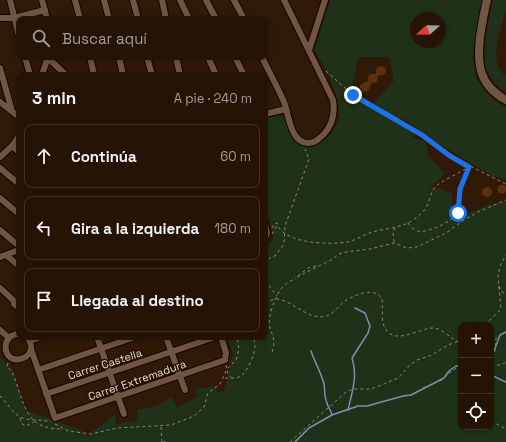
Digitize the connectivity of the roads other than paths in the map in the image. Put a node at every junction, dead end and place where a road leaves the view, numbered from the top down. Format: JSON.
{"nodes":[{"id":1,"x":10,"y":0,"type":"edge"},
{"id":2,"x":42,"y":0,"type":"edge"},
{"id":3,"x":75,"y":0,"type":"edge"},
{"id":4,"x":104,"y":0,"type":"edge"},
{"id":5,"x":133,"y":0,"type":"edge"},
{"id":6,"x":162,"y":0,"type":"edge"},
{"id":7,"x":180,"y":0,"type":"edge"},
{"id":8,"x":206,"y":0,"type":"edge"},
{"id":9,"x":234,"y":0,"type":"edge"},
{"id":10,"x":284,"y":0,"type":"edge"},
{"id":11,"x":325,"y":0,"type":"edge"},
{"id":12,"x":487,"y":0,"type":"edge"},
{"id":13,"x":45,"y":10,"type":"junction"},
{"id":14,"x":22,"y":16,"type":"edge"},
{"id":15,"x":46,"y":16,"type":"edge"},
{"id":16,"x":79,"y":16,"type":"edge"},
{"id":17,"x":108,"y":16,"type":"edge"},
{"id":18,"x":137,"y":16,"type":"edge"},
{"id":19,"x":165,"y":16,"type":"edge"},
{"id":20,"x":188,"y":16,"type":"edge"},
{"id":21,"x":214,"y":16,"type":"edge"},
{"id":22,"x":242,"y":16,"type":"edge"},
{"id":23,"x":0,"y":18,"type":"edge"},
{"id":24,"x":14,"y":18,"type":"junction"},
{"id":25,"x":16,"y":25,"type":"edge"},
{"id":26,"x":310,"y":50,"type":"junction"},
{"id":27,"x":26,"y":60,"type":"edge"},
{"id":28,"x":47,"y":60,"type":"edge"},
{"id":29,"x":50,"y":60,"type":"edge"},
{"id":30,"x":91,"y":60,"type":"edge"},
{"id":31,"x":120,"y":60,"type":"edge"},
{"id":32,"x":149,"y":60,"type":"edge"},
{"id":33,"x":177,"y":60,"type":"edge"},
{"id":34,"x":209,"y":60,"type":"edge"},
{"id":35,"x":236,"y":60,"type":"edge"},
{"id":36,"x":263,"y":60,"type":"edge"},
{"id":37,"x":0,"y":68,"type":"edge"},
{"id":38,"x":29,"y":72,"type":"edge"},
{"id":39,"x":43,"y":72,"type":"edge"},
{"id":40,"x":60,"y":72,"type":"edge"},
{"id":41,"x":93,"y":72,"type":"edge"},
{"id":42,"x":123,"y":72,"type":"edge"},
{"id":43,"x":151,"y":72,"type":"edge"},
{"id":44,"x":179,"y":72,"type":"edge"},
{"id":45,"x":215,"y":72,"type":"edge"},
{"id":46,"x":242,"y":72,"type":"edge"},
{"id":47,"x":506,"y":100,"type":"edge"},
{"id":48,"x":0,"y":102,"type":"edge"},
{"id":49,"x":286,"y":109,"type":"junction"},
{"id":50,"x":12,"y":111,"type":"junction"},
{"id":51,"x":268,"y":113,"type":"edge"},
{"id":52,"x":16,"y":114,"type":"edge"},
{"id":53,"x":16,"y":140,"type":"edge"},
{"id":54,"x":12,"y":146,"type":"junction"},
{"id":55,"x":16,"y":149,"type":"edge"},
{"id":56,"x":1,"y":154,"type":"edge"},
{"id":57,"x":0,"y":168,"type":"edge"},
{"id":58,"x":16,"y":181,"type":"edge"},
{"id":59,"x":0,"y":198,"type":"edge"},
{"id":60,"x":16,"y":211,"type":"edge"},
{"id":61,"x":0,"y":230,"type":"edge"},
{"id":62,"x":16,"y":243,"type":"edge"},
{"id":63,"x":16,"y":251,"type":"edge"},
{"id":64,"x":3,"y":256,"type":"edge"},
{"id":65,"x":16,"y":264,"type":"edge"},
{"id":66,"x":0,"y":288,"type":"edge"},
{"id":67,"x":16,"y":304,"type":"edge"},
{"id":68,"x":0,"y":330,"type":"edge"},
{"id":69,"x":16,"y":334,"type":"edge"},
{"id":70,"x":8,"y":337,"type":"junction"},
{"id":71,"x":28,"y":340,"type":"edge"},
{"id":72,"x":98,"y":340,"type":"edge"},
{"id":73,"x":126,"y":340,"type":"edge"},
{"id":74,"x":167,"y":340,"type":"edge"},
{"id":75,"x":206,"y":340,"type":"edge"},
{"id":76,"x":222,"y":340,"type":"edge"},
{"id":77,"x":101,"y":348,"type":"junction"},
{"id":78,"x":31,"y":349,"type":"junction"},
{"id":79,"x":172,"y":352,"type":"junction"},
{"id":80,"x":38,"y":370,"type":"junction"},
{"id":81,"x":109,"y":373,"type":"junction"},
{"id":82,"x":180,"y":376,"type":"junction"},
{"id":83,"x":185,"y":390,"type":"dead end"},
{"id":84,"x":46,"y":394,"type":"junction"},
{"id":85,"x":117,"y":397,"type":"junction"},
{"id":86,"x":124,"y":414,"type":"dead end"}],
"edges":[{"from":1,"to":24,"type":"street"},
{"from":2,"to":13,"type":"street"},
{"from":3,"to":16,"type":"street"},
{"from":4,"to":17,"type":"street"},
{"from":5,"to":18,"type":"street"},
{"from":6,"to":19,"type":"street"},
{"from":7,"to":20,"type":"street"},
{"from":8,"to":21,"type":"street"},
{"from":9,"to":22,"type":"street"},
{"from":10,"to":26,"type":"street"},
{"from":11,"to":26,"type":"street"},
{"from":12,"to":47,"type":"main road"},
{"from":13,"to":14,"type":"street"},
{"from":13,"to":15,"type":"street"},
{"from":23,"to":24,"type":"street"},
{"from":24,"to":25,"type":"street"},
{"from":26,"to":49,"type":"street"},
{"from":27,"to":38,"type":"street"},
{"from":28,"to":39,"type":"street"},
{"from":29,"to":40,"type":"street"},
{"from":30,"to":41,"type":"street"},
{"from":31,"to":42,"type":"street"},
{"from":32,"to":43,"type":"street"},
{"from":33,"to":44,"type":"street"},
{"from":34,"to":45,"type":"street"},
{"from":35,"to":46,"type":"street"},
{"from":36,"to":49,"type":"street"},
{"from":37,"to":50,"type":"street"},
{"from":48,"to":50,"type":"street"},
{"from":49,"to":51,"type":"street"},
{"from":50,"to":52,"type":"street"},
{"from":53,"to":54,"type":"street"},
{"from":54,"to":55,"type":"street"},
{"from":54,"to":56,"type":"street"},
{"from":57,"to":58,"type":"street"},
{"from":59,"to":60,"type":"street"},
{"from":61,"to":62,"type":"street"},
{"from":63,"to":64,"type":"street"},
{"from":64,"to":65,"type":"street"},
{"from":66,"to":67,"type":"street"},
{"from":68,"to":70,"type":"street"},
{"from":69,"to":70,"type":"street"},
{"from":70,"to":78,"type":"street"},
{"from":71,"to":78,"type":"street"},
{"from":72,"to":77,"type":"street"},
{"from":73,"to":77,"type":"street"},
{"from":74,"to":79,"type":"street"},
{"from":75,"to":79,"type":"street","name":"Carrer Castella"},
{"from":76,"to":82,"type":"street","name":"Carrer Extremadura"},
{"from":77,"to":80,"type":"street"},
{"from":77,"to":81,"type":"street"},
{"from":78,"to":80,"type":"street"},
{"from":79,"to":81,"type":"street","name":"Carrer Castella"},
{"from":79,"to":82,"type":"street"},
{"from":80,"to":84,"type":"street"},
{"from":81,"to":84,"type":"street","name":"Carrer Castella"},
{"from":81,"to":85,"type":"street"},
{"from":82,"to":83,"type":"street"},
{"from":82,"to":85,"type":"street","name":"Carrer Extremadura"},
{"from":84,"to":85,"type":"street","name":"Carrer Extremadura"},
{"from":85,"to":86,"type":"street"}]}
